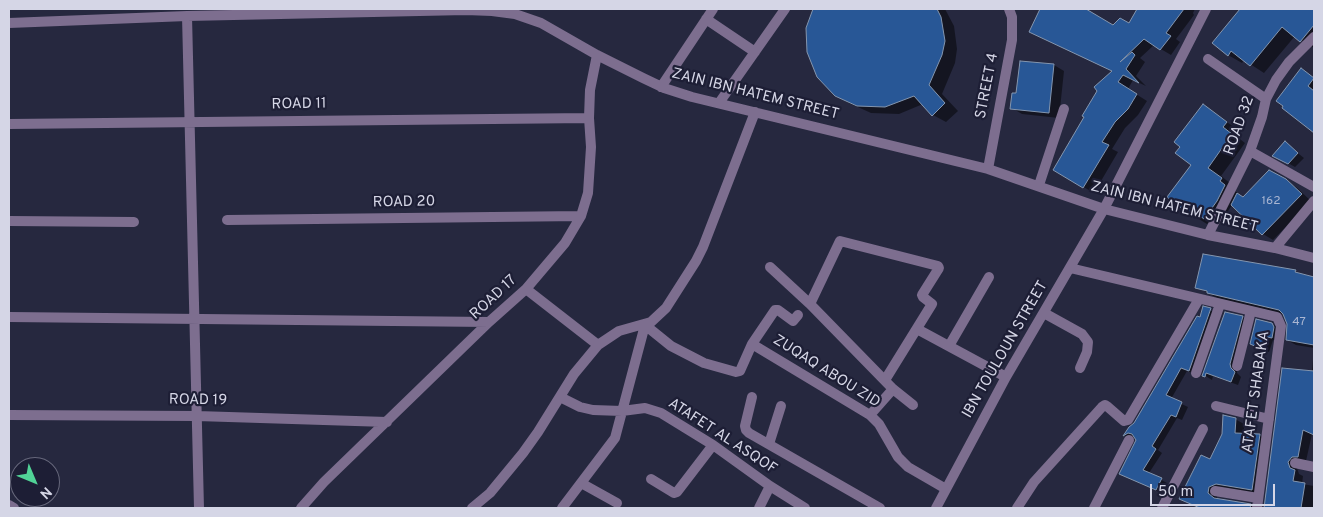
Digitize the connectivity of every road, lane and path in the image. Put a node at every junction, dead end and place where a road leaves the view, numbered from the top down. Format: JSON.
{"nodes":[{"id":1,"x":714,"y":9,"type":"edge"},
{"id":2,"x":785,"y":9,"type":"edge"},
{"id":3,"x":1009,"y":9,"type":"edge"},
{"id":4,"x":1206,"y":9,"type":"edge"},
{"id":5,"x":187,"y":16,"type":"junction"},
{"id":6,"x":706,"y":19,"type":"junction"},
{"id":7,"x":9,"y":23,"type":"edge"},
{"id":8,"x":1314,"y":37,"type":"edge"},
{"id":9,"x":755,"y":52,"type":"junction"},
{"id":10,"x":597,"y":55,"type":"junction"},
{"id":11,"x":1208,"y":58,"type":"dead end"},
{"id":12,"x":661,"y":87,"type":"junction"},
{"id":13,"x":1266,"y":99,"type":"junction"},
{"id":14,"x":719,"y":104,"type":"junction"},
{"id":15,"x":1064,"y":108,"type":"dead end"},
{"id":16,"x":754,"y":112,"type":"junction"},
{"id":17,"x":589,"y":118,"type":"junction"},
{"id":18,"x":190,"y":122,"type":"junction"},
{"id":19,"x":9,"y":124,"type":"edge"},
{"id":20,"x":1250,"y":151,"type":"junction"},
{"id":21,"x":988,"y":169,"type":"junction"},
{"id":22,"x":1039,"y":186,"type":"junction"},
{"id":23,"x":1314,"y":187,"type":"edge"},
{"id":24,"x":1314,"y":201,"type":"edge"},
{"id":25,"x":1104,"y":209,"type":"junction"},
{"id":26,"x":581,"y":216,"type":"junction"},
{"id":27,"x":227,"y":220,"type":"dead end"},
{"id":28,"x":9,"y":221,"type":"edge"},
{"id":29,"x":134,"y":222,"type":"dead end"},
{"id":30,"x":1208,"y":235,"type":"junction"},
{"id":31,"x":1275,"y":248,"type":"junction"},
{"id":32,"x":1314,"y":258,"type":"edge"},
{"id":33,"x":770,"y":267,"type":"dead end"},
{"id":34,"x":1070,"y":268,"type":"junction"},
{"id":35,"x":989,"y":277,"type":"dead end"},
{"id":36,"x":526,"y":289,"type":"junction"},
{"id":37,"x":1199,"y":298,"type":"junction"},
{"id":38,"x":810,"y":304,"type":"junction"},
{"id":39,"x":1220,"y":304,"type":"junction"},
{"id":40,"x":1250,"y":311,"type":"junction"},
{"id":41,"x":1044,"y":313,"type":"junction"},
{"id":42,"x":798,"y":315,"type":"dead end"},
{"id":43,"x":9,"y":317,"type":"edge"},
{"id":44,"x":195,"y":319,"type":"junction"},
{"id":45,"x":489,"y":322,"type":"junction"},
{"id":46,"x":645,"y":325,"type":"junction"},
{"id":47,"x":917,"y":329,"type":"junction"},
{"id":48,"x":752,"y":344,"type":"junction"},
{"id":49,"x":598,"y":345,"type":"junction"},
{"id":50,"x":949,"y":346,"type":"junction"},
{"id":51,"x":1237,"y":366,"type":"dead end"},
{"id":52,"x":1080,"y":368,"type":"dead end"},
{"id":53,"x":1196,"y":373,"type":"dead end"},
{"id":54,"x":1006,"y":377,"type":"junction"},
{"id":55,"x":885,"y":380,"type":"junction"},
{"id":56,"x":893,"y":389,"type":"junction"},
{"id":57,"x":560,"y":397,"type":"junction"},
{"id":58,"x":752,"y":397,"type":"dead end"},
{"id":59,"x":913,"y":405,"type":"dead end"},
{"id":60,"x":781,"y":406,"type":"dead end"},
{"id":61,"x":1216,"y":406,"type":"dead end"},
{"id":62,"x":622,"y":411,"type":"junction"},
{"id":63,"x":9,"y":415,"type":"edge"},
{"id":64,"x":870,"y":415,"type":"junction"},
{"id":65,"x":197,"y":416,"type":"junction"},
{"id":66,"x":1269,"y":419,"type":"junction"},
{"id":67,"x":387,"y":422,"type":"junction"},
{"id":68,"x":1203,"y":429,"type":"dead end"},
{"id":69,"x":1129,"y":440,"type":"dead end"},
{"id":70,"x":770,"y":444,"type":"junction"},
{"id":71,"x":713,"y":445,"type":"junction"},
{"id":72,"x":1295,"y":463,"type":"dead end"},
{"id":73,"x":1314,"y":468,"type":"edge"},
{"id":74,"x":651,"y":479,"type":"dead end"},
{"id":75,"x":581,"y":483,"type":"junction"},
{"id":76,"x":770,"y":486,"type":"junction"},
{"id":77,"x":946,"y":489,"type":"junction"},
{"id":78,"x":1215,"y":491,"type":"dead end"},
{"id":79,"x":617,"y":503,"type":"dead end"},
{"id":80,"x":1257,"y":503,"type":"edge"},
{"id":81,"x":9,"y":505,"type":"edge"},
{"id":82,"x":14,"y":508,"type":"edge"},
{"id":83,"x":199,"y":508,"type":"edge"},
{"id":84,"x":301,"y":508,"type":"edge"},
{"id":85,"x":472,"y":508,"type":"edge"},
{"id":86,"x":562,"y":508,"type":"edge"},
{"id":87,"x":759,"y":508,"type":"edge"},
{"id":88,"x":805,"y":508,"type":"edge"},
{"id":89,"x":880,"y":508,"type":"edge"},
{"id":90,"x":936,"y":508,"type":"edge"},
{"id":91,"x":1017,"y":508,"type":"edge"},
{"id":92,"x":1094,"y":508,"type":"edge"},
{"id":93,"x":1162,"y":508,"type":"edge"}],
"edges":[{"from":1,"to":6,"type":"street"},
{"from":2,"to":9,"type":"street"},
{"from":3,"to":21,"type":"street","name":"STREET 4"},
{"from":4,"to":25,"type":"street","name":"IBN TOULOUN STREET"},
{"from":5,"to":7,"type":"street","name":"ZAIN IBN HATEM STREET"},
{"from":5,"to":10,"type":"street","name":"ZAIN IBN HATEM STREET"},
{"from":5,"to":18,"type":"street"},
{"from":6,"to":9,"type":"street"},
{"from":6,"to":12,"type":"street"},
{"from":8,"to":13,"type":"street","name":"ROAD 32"},
{"from":9,"to":14,"type":"street"},
{"from":10,"to":12,"type":"street","name":"ZAIN IBN HATEM STREET"},
{"from":10,"to":17,"type":"street","name":"ROAD 17"},
{"from":11,"to":13,"type":"street"},
{"from":12,"to":14,"type":"street","name":"ZAIN IBN HATEM STREET"},
{"from":13,"to":20,"type":"street","name":"ROAD 32"},
{"from":14,"to":16,"type":"street","name":"ZAIN IBN HATEM STREET"},
{"from":15,"to":22,"type":"street"},
{"from":16,"to":21,"type":"street","name":"ZAIN IBN HATEM STREET"},
{"from":16,"to":46,"type":"street"},
{"from":17,"to":18,"type":"street","name":"ROAD 11"},
{"from":17,"to":26,"type":"street","name":"ROAD 17"},
{"from":18,"to":19,"type":"street","name":"ROAD 11"},
{"from":18,"to":44,"type":"street"},
{"from":20,"to":23,"type":"street"},
{"from":20,"to":30,"type":"street","name":"ROAD 32"},
{"from":21,"to":22,"type":"street","name":"ZAIN IBN HATEM STREET"},
{"from":22,"to":25,"type":"street","name":"ZAIN IBN HATEM STREET"},
{"from":24,"to":31,"type":"street"},
{"from":25,"to":30,"type":"street","name":"ZAIN IBN HATEM STREET"},
{"from":25,"to":34,"type":"street","name":"IBN TOULOUN STREET"},
{"from":26,"to":27,"type":"street","name":"ROAD 20"},
{"from":26,"to":36,"type":"street","name":"ROAD 17"},
{"from":28,"to":29,"type":"street"},
{"from":30,"to":31,"type":"street","name":"ZAIN IBN HATEM STREET"},
{"from":31,"to":32,"type":"street","name":"ZAIN IBN HATEM STREET"},
{"from":33,"to":38,"type":"street"},
{"from":34,"to":37,"type":"street"},
{"from":34,"to":41,"type":"street","name":"IBN TOULOUN STREET"},
{"from":35,"to":50,"type":"street"},
{"from":36,"to":45,"type":"street","name":"ROAD 17"},
{"from":36,"to":49,"type":"street"},
{"from":37,"to":39,"type":"street"},
{"from":37,"to":91,"type":"street"},
{"from":38,"to":47,"type":"street"},
{"from":38,"to":55,"type":"street"},
{"from":39,"to":40,"type":"street"},
{"from":39,"to":53,"type":"street"},
{"from":40,"to":51,"type":"street"},
{"from":40,"to":66,"type":"street","name":"ATAFET SHABAKA"},
{"from":41,"to":52,"type":"street"},
{"from":41,"to":54,"type":"street","name":"IBN TOULOUN STREET"},
{"from":42,"to":48,"type":"street"},
{"from":43,"to":44,"type":"street"},
{"from":44,"to":45,"type":"street"},
{"from":44,"to":65,"type":"street"},
{"from":45,"to":67,"type":"street","name":"ROAD 17"},
{"from":46,"to":48,"type":"street"},
{"from":46,"to":49,"type":"street"},
{"from":46,"to":62,"type":"street"},
{"from":47,"to":50,"type":"street"},
{"from":47,"to":55,"type":"street"},
{"from":48,"to":64,"type":"street","name":"ZUQAQ ABOU ZID"},
{"from":49,"to":57,"type":"street"},
{"from":50,"to":54,"type":"street"},
{"from":54,"to":77,"type":"street","name":"IBN TOULOUN STREET"},
{"from":55,"to":56,"type":"street"},
{"from":56,"to":59,"type":"street"},
{"from":56,"to":64,"type":"street"},
{"from":57,"to":62,"type":"street","name":"ATAFET AL ASQOF"},
{"from":57,"to":85,"type":"street"},
{"from":58,"to":70,"type":"street"},
{"from":60,"to":70,"type":"street"},
{"from":61,"to":66,"type":"street"},
{"from":62,"to":71,"type":"street","name":"ATAFET AL ASQOF"},
{"from":62,"to":75,"type":"street"},
{"from":63,"to":65,"type":"street","name":"ROAD 19"},
{"from":64,"to":77,"type":"street","name":"ZUQAQ ABOU ZID"},
{"from":65,"to":67,"type":"street","name":"ROAD 19"},
{"from":65,"to":83,"type":"street"},
{"from":66,"to":80,"type":"street","name":"ATAFET SHABAKA"},
{"from":67,"to":84,"type":"street","name":"ROAD 17"},
{"from":68,"to":93,"type":"street"},
{"from":69,"to":92,"type":"street"},
{"from":70,"to":89,"type":"street"},
{"from":71,"to":74,"type":"street"},
{"from":71,"to":76,"type":"street","name":"ATAFET AL ASQOF"},
{"from":72,"to":73,"type":"street"},
{"from":75,"to":79,"type":"street"},
{"from":75,"to":86,"type":"street"},
{"from":76,"to":87,"type":"street"},
{"from":76,"to":88,"type":"street","name":"ATAFET AL ASQOF"},
{"from":77,"to":90,"type":"street","name":"IBN TOULOUN STREET"},
{"from":78,"to":80,"type":"street"},
{"from":81,"to":82,"type":"street"}]}
